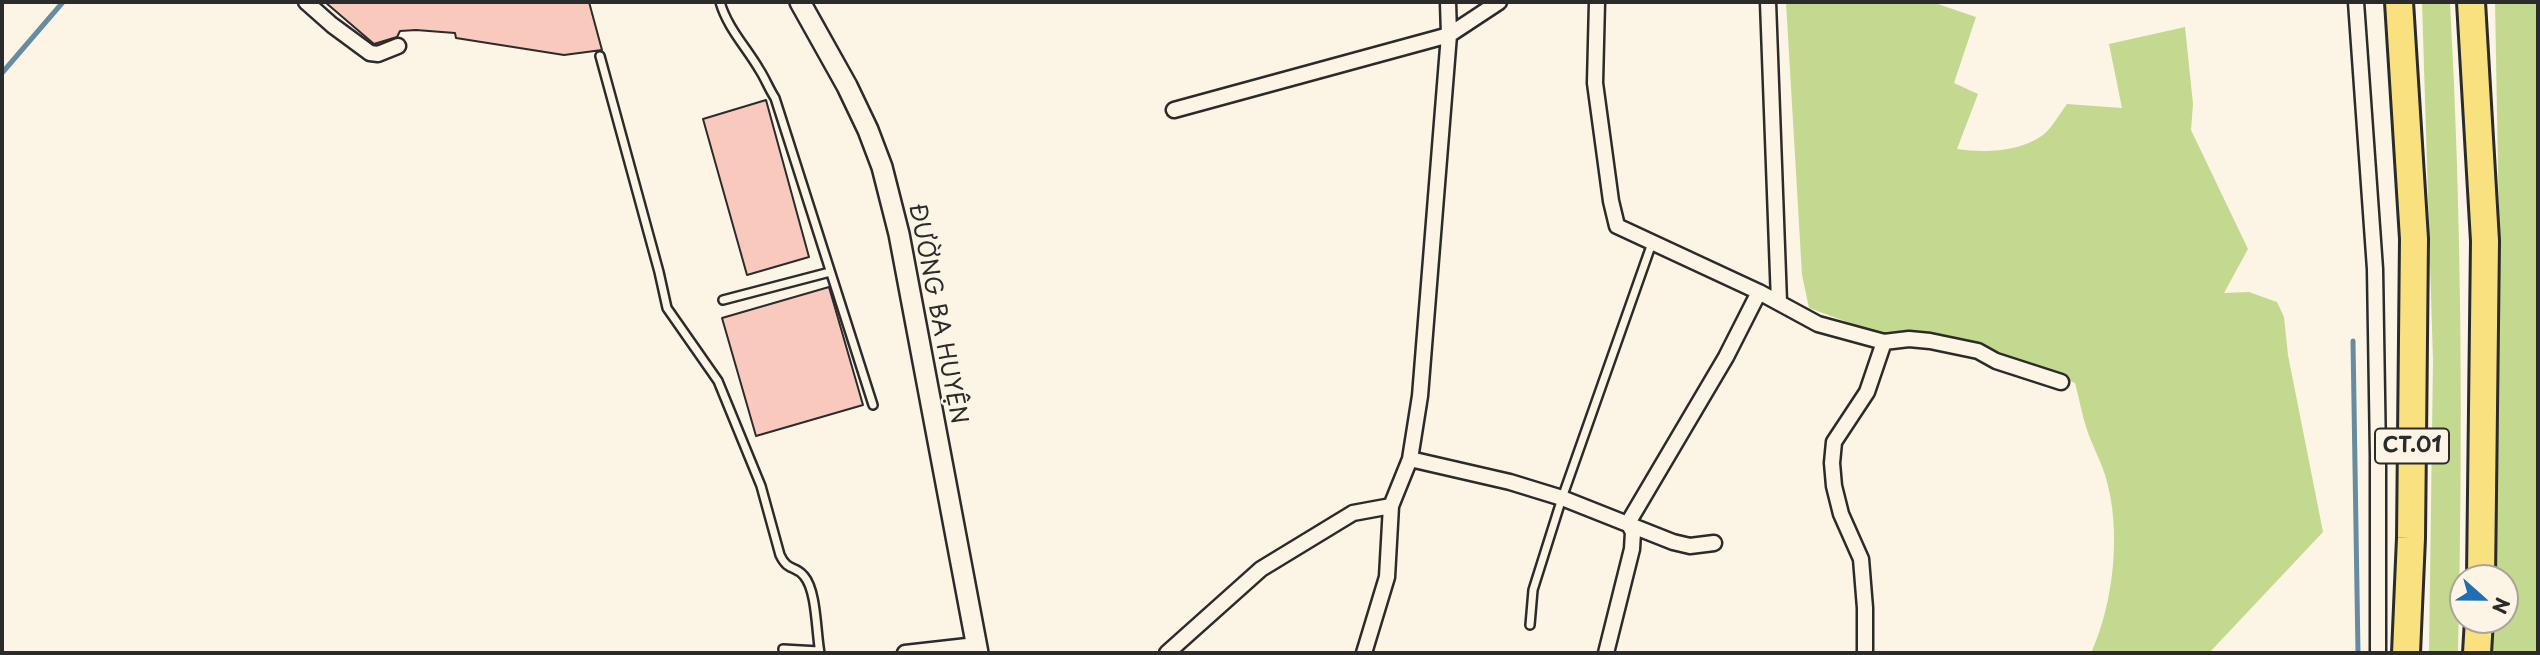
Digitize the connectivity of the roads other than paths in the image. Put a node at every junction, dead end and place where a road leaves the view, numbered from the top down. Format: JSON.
{"nodes":[{"id":1,"x":306,"y":2,"type":"edge"},
{"id":2,"x":720,"y":2,"type":"edge"},
{"id":3,"x":800,"y":2,"type":"edge"},
{"id":4,"x":1448,"y":2,"type":"edge"},
{"id":5,"x":1499,"y":2,"type":"edge"},
{"id":6,"x":1597,"y":2,"type":"edge"},
{"id":7,"x":1768,"y":2,"type":"edge"},
{"id":8,"x":2356,"y":2,"type":"edge"},
{"id":9,"x":2383,"y":2,"type":"edge"},
{"id":10,"x":2399,"y":2,"type":"edge"},
{"id":11,"x":2471,"y":2,"type":"edge"},
{"id":12,"x":2486,"y":2,"type":"edge"},
{"id":13,"x":1449,"y":35,"type":"junction"},
{"id":14,"x":398,"y":46,"type":"dead end"},
{"id":15,"x":600,"y":57,"type":"dead end"},
{"id":16,"x":1174,"y":110,"type":"dead end"},
{"id":17,"x":2414,"y":239,"type":"junction"},
{"id":18,"x":2485,"y":241,"type":"junction"},
{"id":19,"x":1652,"y":243,"type":"junction"},
{"id":20,"x":830,"y":272,"type":"junction"},
{"id":21,"x":1759,"y":292,"type":"junction"},
{"id":22,"x":723,"y":300,"type":"dead end"},
{"id":23,"x":1779,"y":302,"type":"junction"},
{"id":24,"x":1884,"y":342,"type":"junction"},
{"id":25,"x":2061,"y":382,"type":"dead end"},
{"id":26,"x":873,"y":405,"type":"dead end"},
{"id":27,"x":1410,"y":459,"type":"junction"},
{"id":28,"x":1562,"y":498,"type":"junction"},
{"id":29,"x":1391,"y":506,"type":"junction"},
{"id":30,"x":1628,"y":523,"type":"junction"},
{"id":31,"x":1714,"y":543,"type":"dead end"},
{"id":32,"x":2481,"y":564,"type":"edge"},
{"id":33,"x":1530,"y":625,"type":"dead end"},
{"id":34,"x":2478,"y":634,"type":"edge"},
{"id":35,"x":783,"y":649,"type":"dead end"},
{"id":36,"x":977,"y":649,"type":"edge"},
{"id":37,"x":820,"y":652,"type":"edge"},
{"id":38,"x":905,"y":653,"type":"edge"},
{"id":39,"x":1167,"y":653,"type":"edge"},
{"id":40,"x":1364,"y":653,"type":"edge"},
{"id":41,"x":1606,"y":653,"type":"edge"},
{"id":42,"x":1865,"y":653,"type":"edge"},
{"id":43,"x":2378,"y":653,"type":"edge"},
{"id":44,"x":2406,"y":653,"type":"edge"},
{"id":45,"x":2477,"y":653,"type":"edge"}],
"edges":[{"from":1,"to":14,"type":"street"},
{"from":2,"to":20,"type":"lane"},
{"from":3,"to":36,"type":"street","name":"ĐƯỜNG BA HUYỆN"},
{"from":4,"to":13,"type":"street"},
{"from":5,"to":13,"type":"street"},
{"from":6,"to":19,"type":"street"},
{"from":7,"to":23,"type":"street"},
{"from":8,"to":43,"type":"street"},
{"from":9,"to":17,"type":"highway"},
{"from":10,"to":17,"type":"highway","number":"CT.01"},
{"from":11,"to":18,"type":"highway"},
{"from":12,"to":18,"type":"highway"},
{"from":13,"to":16,"type":"street"},
{"from":13,"to":27,"type":"street"},
{"from":15,"to":37,"type":"lane"},
{"from":17,"to":44,"type":"highway","number":"CT.01"},
{"from":18,"to":32,"type":"highway"},
{"from":19,"to":21,"type":"street"},
{"from":19,"to":28,"type":"lane"},
{"from":20,"to":22,"type":"lane"},
{"from":20,"to":26,"type":"lane"},
{"from":21,"to":23,"type":"street"},
{"from":21,"to":30,"type":"street"},
{"from":23,"to":24,"type":"street"},
{"from":24,"to":25,"type":"street"},
{"from":24,"to":42,"type":"street"},
{"from":27,"to":28,"type":"street"},
{"from":27,"to":29,"type":"street"},
{"from":28,"to":30,"type":"street"},
{"from":28,"to":33,"type":"lane"},
{"from":29,"to":39,"type":"street"},
{"from":29,"to":40,"type":"street"},
{"from":30,"to":31,"type":"street"},
{"from":30,"to":41,"type":"street"},
{"from":34,"to":45,"type":"highway"},
{"from":35,"to":37,"type":"lane"},
{"from":36,"to":38,"type":"street"}]}
